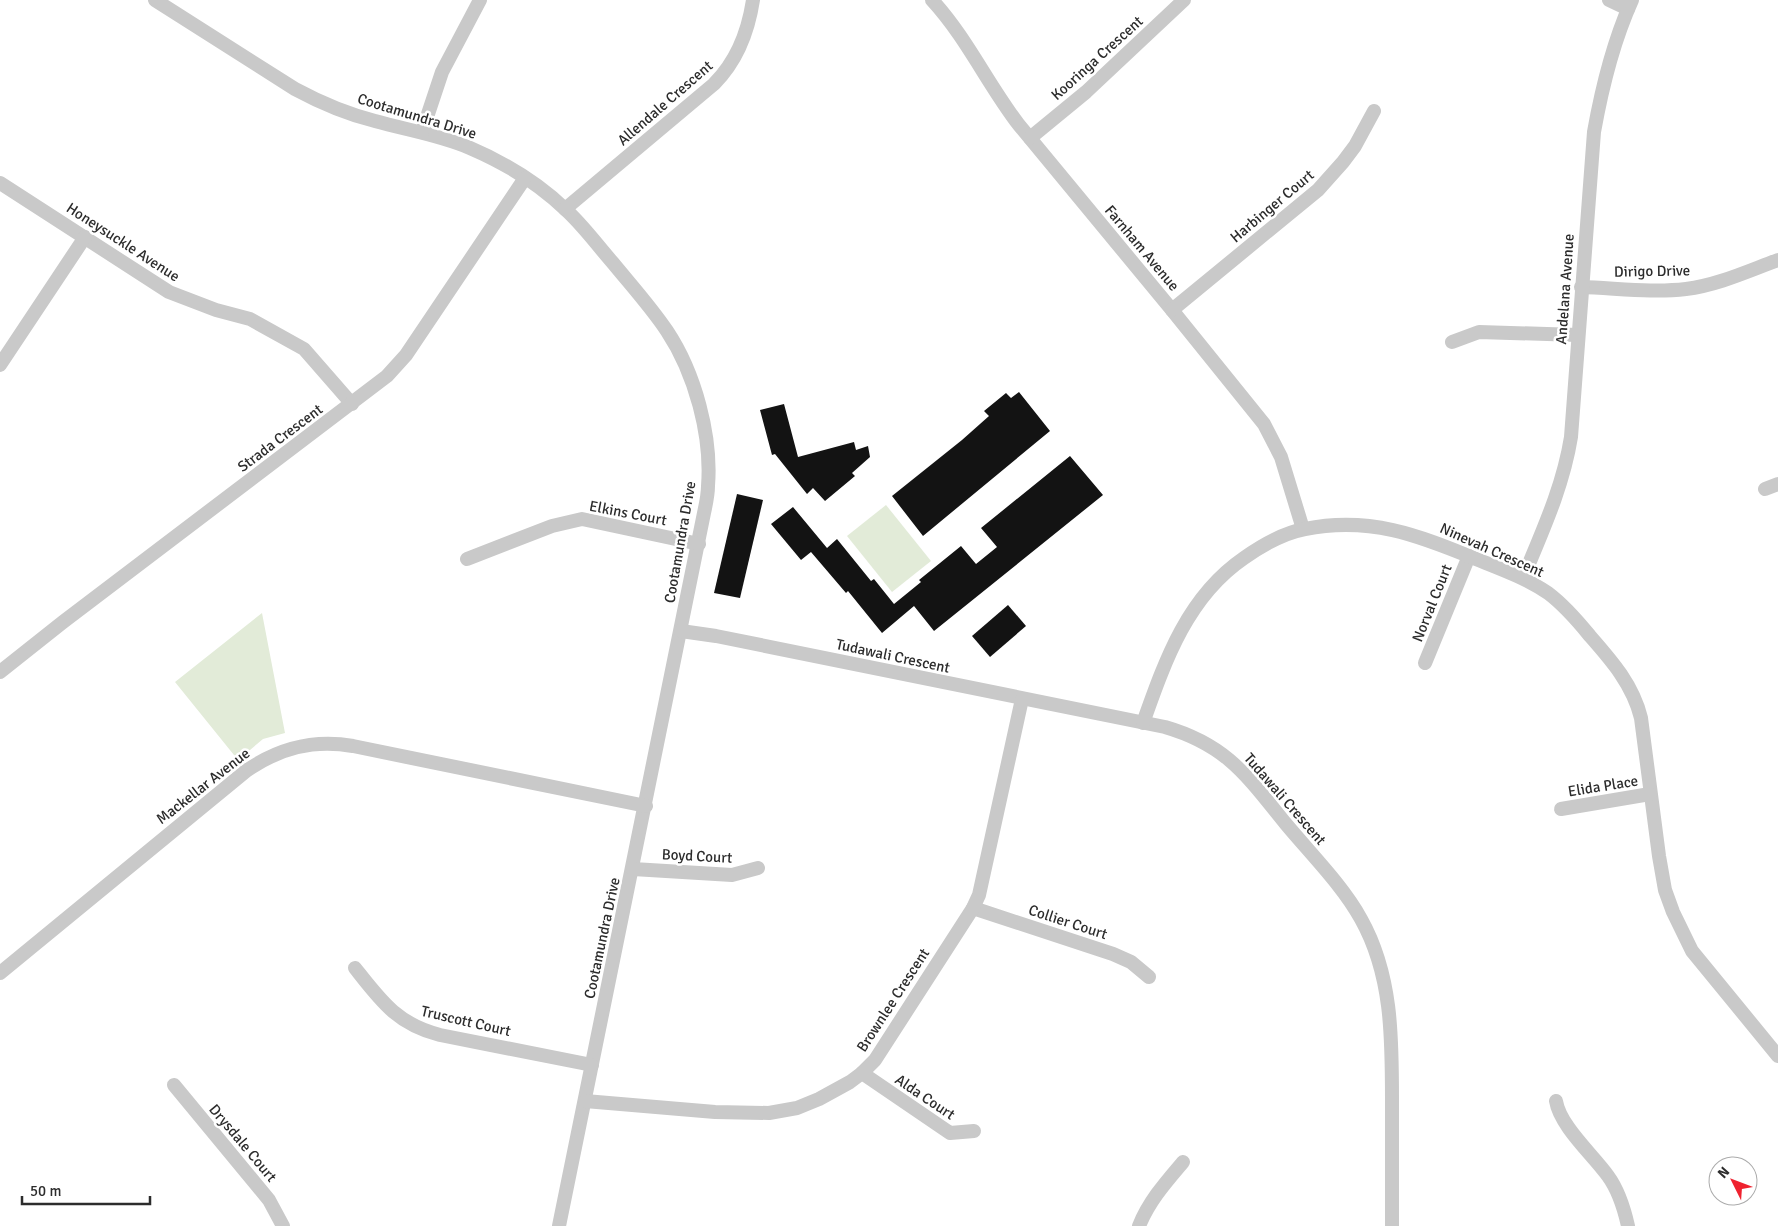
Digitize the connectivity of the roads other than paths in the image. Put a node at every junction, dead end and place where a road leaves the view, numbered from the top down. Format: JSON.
{"nodes":[{"id":1,"x":156,"y":0,"type":"edge"},
{"id":2,"x":480,"y":0,"type":"edge"},
{"id":3,"x":753,"y":0,"type":"edge"},
{"id":4,"x":932,"y":0,"type":"edge"},
{"id":5,"x":1184,"y":0,"type":"edge"},
{"id":6,"x":1609,"y":0,"type":"edge"},
{"id":7,"x":1630,"y":4,"type":"edge"},
{"id":8,"x":1374,"y":111,"type":"dead end"},
{"id":9,"x":422,"y":132,"type":"junction"},
{"id":10,"x":1030,"y":138,"type":"junction"},
{"id":11,"x":525,"y":178,"type":"junction"},
{"id":12,"x":0,"y":182,"type":"edge"},
{"id":13,"x":566,"y":209,"type":"junction"},
{"id":14,"x":85,"y":237,"type":"junction"},
{"id":15,"x":1778,"y":260,"type":"edge"},
{"id":16,"x":1581,"y":287,"type":"junction"},
{"id":17,"x":1172,"y":310,"type":"junction"},
{"id":18,"x":1578,"y":335,"type":"junction"},
{"id":19,"x":1452,"y":342,"type":"dead end"},
{"id":20,"x":0,"y":365,"type":"edge"},
{"id":21,"x":352,"y":404,"type":"junction"},
{"id":22,"x":1303,"y":529,"type":"junction"},
{"id":23,"x":699,"y":544,"type":"junction"},
{"id":24,"x":1469,"y":556,"type":"junction"},
{"id":25,"x":467,"y":559,"type":"dead end"},
{"id":26,"x":1523,"y":578,"type":"junction"},
{"id":27,"x":681,"y":631,"type":"junction"},
{"id":28,"x":1426,"y":663,"type":"dead end"},
{"id":29,"x":0,"y":672,"type":"edge"},
{"id":30,"x":1022,"y":699,"type":"junction"},
{"id":31,"x":1144,"y":723,"type":"junction"},
{"id":32,"x":1650,"y":794,"type":"junction"},
{"id":33,"x":646,"y":806,"type":"junction"},
{"id":34,"x":1561,"y":809,"type":"dead end"},
{"id":35,"x":758,"y":868,"type":"dead end"},
{"id":36,"x":633,"y":869,"type":"junction"},
{"id":37,"x":973,"y":908,"type":"junction"},
{"id":38,"x":355,"y":968,"type":"dead end"},
{"id":39,"x":0,"y":973,"type":"edge"},
{"id":40,"x":1149,"y":976,"type":"dead end"},
{"id":41,"x":1778,"y":1056,"type":"edge"},
{"id":42,"x":592,"y":1064,"type":"junction"},
{"id":43,"x":862,"y":1073,"type":"junction"},
{"id":44,"x":174,"y":1085,"type":"dead end"},
{"id":45,"x":585,"y":1101,"type":"junction"},
{"id":46,"x":1556,"y":1101,"type":"dead end"},
{"id":47,"x":974,"y":1131,"type":"dead end"},
{"id":48,"x":1183,"y":1162,"type":"dead end"},
{"id":49,"x":283,"y":1226,"type":"edge"},
{"id":50,"x":559,"y":1226,"type":"edge"},
{"id":51,"x":1139,"y":1226,"type":"edge"},
{"id":52,"x":1392,"y":1226,"type":"edge"},
{"id":53,"x":1628,"y":1226,"type":"edge"}],
"edges":[{"from":1,"to":9,"type":"street","name":"Cootamundra Drive"},
{"from":2,"to":9,"type":"street"},
{"from":3,"to":13,"type":"street","name":"Allendale Crescent"},
{"from":4,"to":10,"type":"street","name":"Farnham Avenue"},
{"from":5,"to":10,"type":"street","name":"Kooringa Crescent"},
{"from":6,"to":7,"type":"street"},
{"from":7,"to":16,"type":"street","name":"Andelana Avenue"},
{"from":8,"to":17,"type":"street","name":"Harbinger Court"},
{"from":9,"to":11,"type":"street","name":"Cootamundra Drive"},
{"from":10,"to":17,"type":"street","name":"Farnham Avenue"},
{"from":11,"to":13,"type":"street","name":"Cootamundra Drive"},
{"from":11,"to":21,"type":"street","name":"Strada Crescent"},
{"from":12,"to":14,"type":"street","name":"Honeysuckle Avenue"},
{"from":13,"to":23,"type":"street","name":"Cootamundra Drive"},
{"from":14,"to":20,"type":"street"},
{"from":14,"to":21,"type":"street","name":"Honeysuckle Avenue"},
{"from":15,"to":16,"type":"street","name":"Dirigo Drive"},
{"from":16,"to":18,"type":"street","name":"Andelana Avenue"},
{"from":17,"to":22,"type":"street","name":"Farnham Avenue"},
{"from":18,"to":19,"type":"street"},
{"from":18,"to":26,"type":"street","name":"Andelana Avenue"},
{"from":21,"to":29,"type":"street","name":"Strada Crescent"},
{"from":22,"to":24,"type":"street","name":"Ninevah Crescent"},
{"from":22,"to":31,"type":"street","name":"Ninevah Crescent"},
{"from":23,"to":25,"type":"street","name":"Elkins Court"},
{"from":23,"to":27,"type":"street","name":"Cootamundra Drive"},
{"from":24,"to":26,"type":"street","name":"Ninevah Crescent"},
{"from":24,"to":28,"type":"street","name":"Norval Court"},
{"from":26,"to":32,"type":"street","name":"Ninevah Crescent"},
{"from":27,"to":30,"type":"street","name":"Tudawali Crescent"},
{"from":27,"to":33,"type":"street","name":"Cootamundra Drive"},
{"from":30,"to":31,"type":"street","name":"Tudawali Crescent"},
{"from":30,"to":37,"type":"street","name":"Brownlee Crescent"},
{"from":31,"to":52,"type":"street","name":"Tudawali Crescent"},
{"from":32,"to":34,"type":"street","name":"Elida Place"},
{"from":32,"to":41,"type":"street","name":"Ninevah Crescent"},
{"from":33,"to":36,"type":"street","name":"Cootamundra Drive"},
{"from":33,"to":39,"type":"street","name":"Mackellar Avenue"},
{"from":35,"to":36,"type":"street","name":"Boyd Court"},
{"from":36,"to":42,"type":"street","name":"Cootamundra Drive"},
{"from":37,"to":40,"type":"street","name":"Collier Court"},
{"from":37,"to":43,"type":"street","name":"Brownlee Crescent"},
{"from":38,"to":42,"type":"street","name":"Truscott Court"},
{"from":42,"to":45,"type":"street","name":"Cootamundra Drive"},
{"from":43,"to":45,"type":"street","name":"Brownlee Crescent"},
{"from":43,"to":47,"type":"street","name":"Alda Court"},
{"from":44,"to":49,"type":"street","name":"Drysdale Court"},
{"from":45,"to":50,"type":"street","name":"Cootamundra Drive"},
{"from":46,"to":53,"type":"street"},
{"from":48,"to":51,"type":"street"}]}
